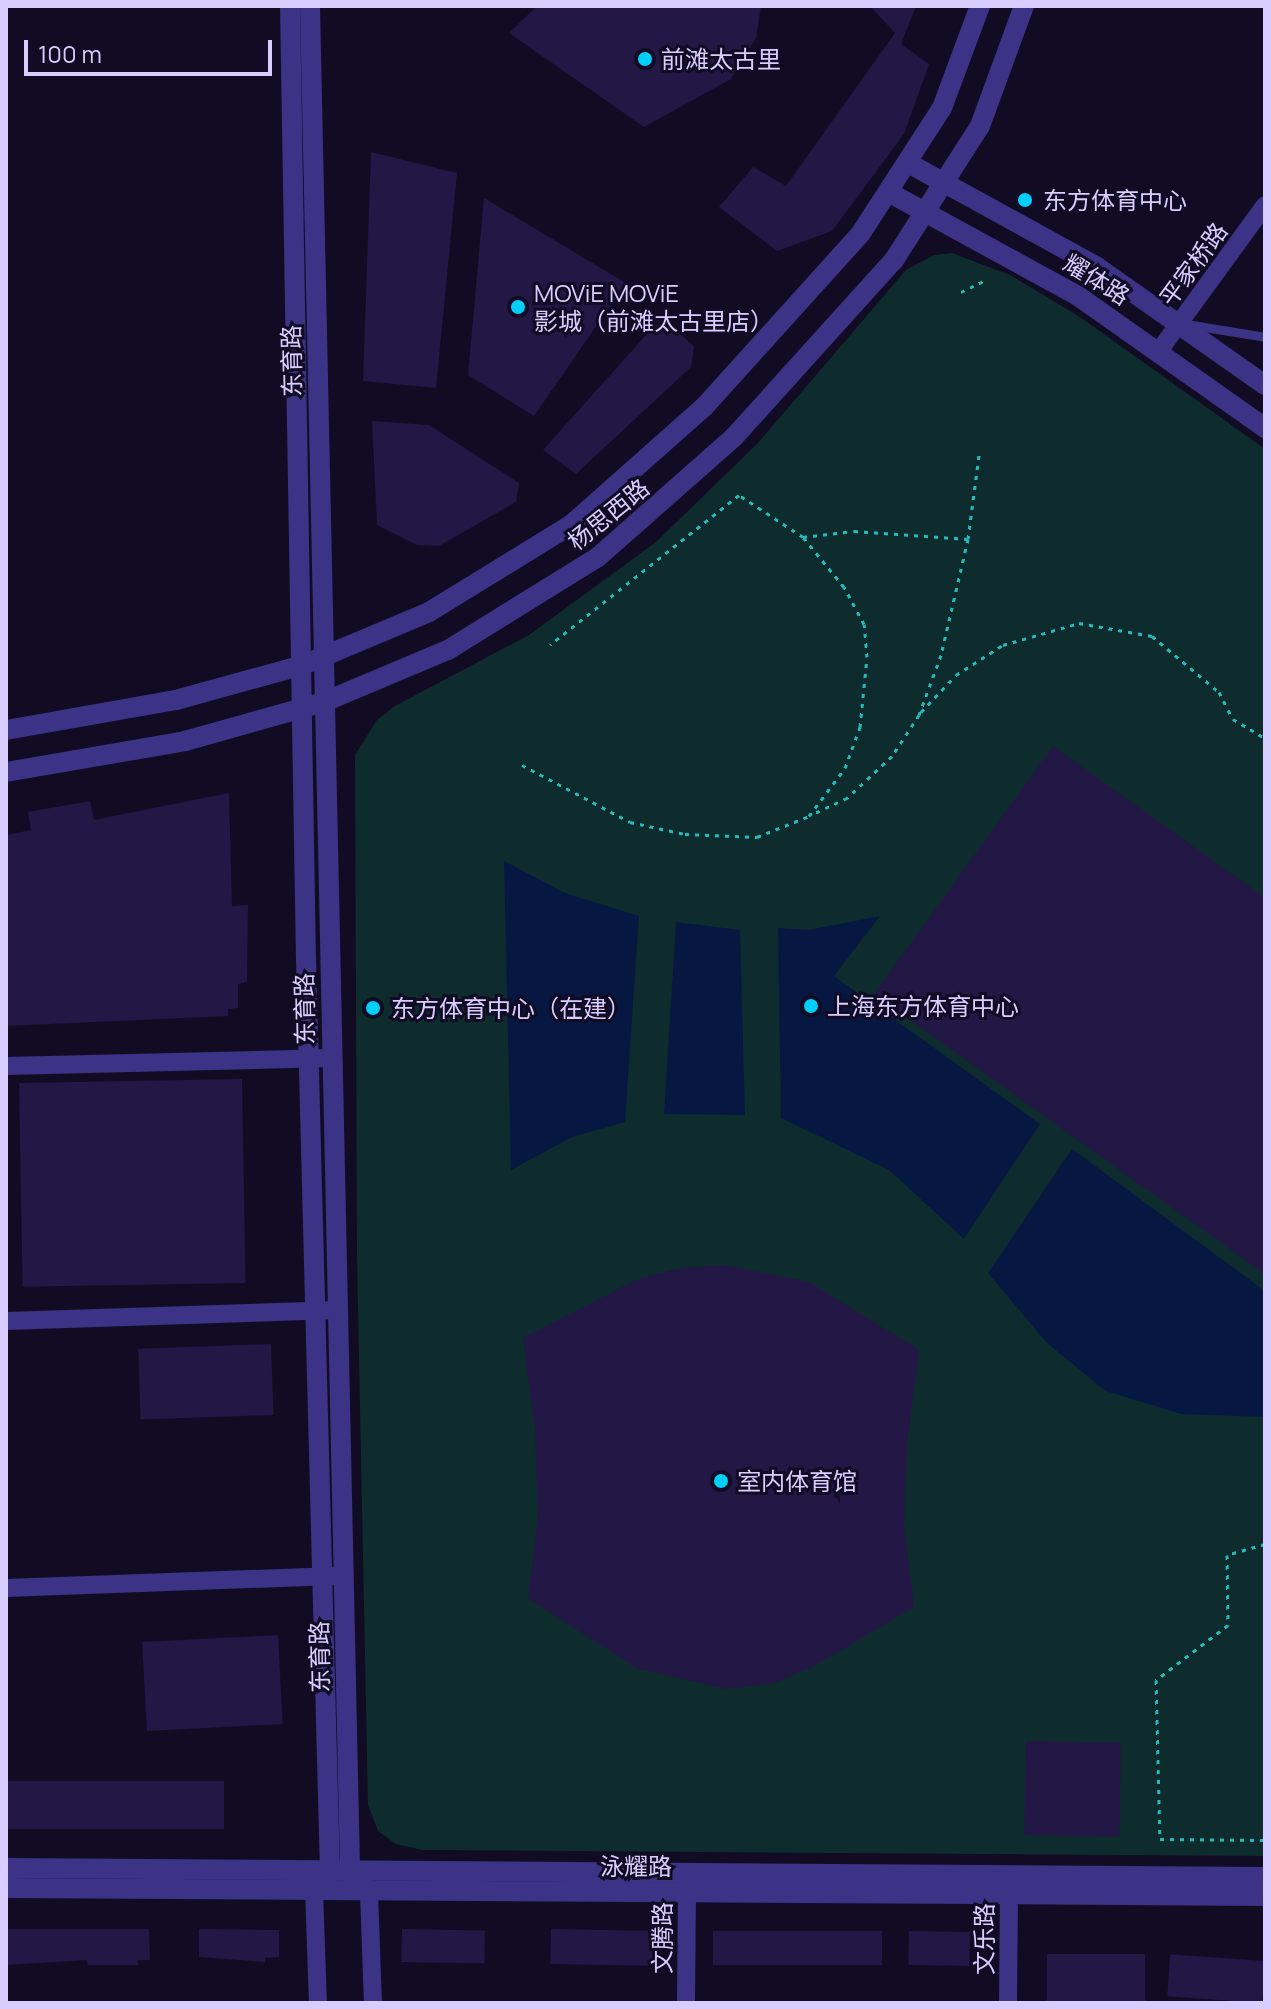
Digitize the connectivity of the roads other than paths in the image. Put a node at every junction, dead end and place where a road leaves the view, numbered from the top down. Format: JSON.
{"nodes":[{"id":1,"x":290,"y":6,"type":"edge"},
{"id":2,"x":310,"y":6,"type":"edge"},
{"id":3,"x":980,"y":6,"type":"edge"},
{"id":4,"x":1024,"y":6,"type":"edge"},
{"id":5,"x":910,"y":164,"type":"junction"},
{"id":6,"x":947,"y":184,"type":"junction"},
{"id":7,"x":890,"y":193,"type":"junction"},
{"id":8,"x":1264,"y":208,"type":"edge"},
{"id":9,"x":927,"y":213,"type":"junction"},
{"id":10,"x":1179,"y":323,"type":"junction"},
{"id":11,"x":1265,"y":337,"type":"edge"},
{"id":12,"x":1159,"y":351,"type":"junction"},
{"id":13,"x":1265,"y":385,"type":"edge"},
{"id":14,"x":1265,"y":428,"type":"edge"},
{"id":15,"x":323,"y":658,"type":"junction"},
{"id":16,"x":303,"y":665,"type":"junction"},
{"id":17,"x":314,"y":706,"type":"junction"},
{"id":18,"x":6,"y":730,"type":"edge"},
{"id":19,"x":6,"y":772,"type":"edge"},
{"id":20,"x":322,"y":1059,"type":"junction"},
{"id":21,"x":6,"y":1066,"type":"edge"},
{"id":22,"x":327,"y":1310,"type":"junction"},
{"id":23,"x":6,"y":1321,"type":"edge"},
{"id":24,"x":333,"y":1576,"type":"junction"},
{"id":25,"x":6,"y":1588,"type":"edge"},
{"id":26,"x":6,"y":1868,"type":"edge"},
{"id":27,"x":340,"y":1871,"type":"junction"},
{"id":28,"x":1265,"y":1877,"type":"edge"},
{"id":29,"x":686,"y":1883,"type":"junction"},
{"id":30,"x":1009,"y":1885,"type":"junction"},
{"id":31,"x":6,"y":1888,"type":"edge"},
{"id":32,"x":314,"y":1890,"type":"junction"},
{"id":33,"x":369,"y":1891,"type":"junction"},
{"id":34,"x":1265,"y":1896,"type":"edge"},
{"id":35,"x":318,"y":2003,"type":"edge"},
{"id":36,"x":373,"y":2003,"type":"edge"},
{"id":37,"x":686,"y":2003,"type":"edge"},
{"id":38,"x":1008,"y":2003,"type":"edge"}],
"edges":[{"from":1,"to":16,"type":"street","name":"东育路"},
{"from":2,"to":15,"type":"street","name":"东育路"},
{"from":3,"to":5,"type":"street","name":"杨思西路"},
{"from":4,"to":6,"type":"street","name":"杨思西路"},
{"from":5,"to":6,"type":"street","name":"耀体路"},
{"from":5,"to":7,"type":"street","name":"杨思西路"},
{"from":6,"to":9,"type":"street","name":"杨思西路"},
{"from":6,"to":10,"type":"street","name":"耀体路"},
{"from":7,"to":9,"type":"street","name":"耀体路"},
{"from":7,"to":15,"type":"street","name":"杨思西路"},
{"from":8,"to":10,"type":"street","name":"平家桥路"},
{"from":9,"to":12,"type":"street","name":"耀体路"},
{"from":9,"to":17,"type":"street","name":"杨思西路"},
{"from":10,"to":11,"type":"lane"},
{"from":10,"to":12,"type":"street","name":"平家桥路"},
{"from":10,"to":13,"type":"street","name":"耀体路"},
{"from":12,"to":14,"type":"street","name":"耀体路"},
{"from":15,"to":16,"type":"street","name":"杨思西路"},
{"from":15,"to":17,"type":"street","name":"东育路"},
{"from":16,"to":17,"type":"street","name":"东育路"},
{"from":16,"to":18,"type":"street","name":"杨思西路"},
{"from":17,"to":19,"type":"street","name":"杨思西路"},
{"from":17,"to":20,"type":"street","name":"东育路"},
{"from":20,"to":21,"type":"street"},
{"from":20,"to":22,"type":"street","name":"东育路"},
{"from":22,"to":23,"type":"street"},
{"from":22,"to":24,"type":"street","name":"东育路"},
{"from":24,"to":25,"type":"street"},
{"from":24,"to":27,"type":"street","name":"东育路"},
{"from":26,"to":27,"type":"street","name":"泳耀路"},
{"from":27,"to":29,"type":"street","name":"泳耀路"},
{"from":27,"to":32,"type":"street"},
{"from":27,"to":33,"type":"street"},
{"from":28,"to":30,"type":"street","name":"泳耀路"},
{"from":29,"to":30,"type":"street","name":"泳耀路"},
{"from":29,"to":33,"type":"street","name":"泳耀路"},
{"from":29,"to":37,"type":"street","name":"文腾路"},
{"from":30,"to":34,"type":"street","name":"泳耀路"},
{"from":30,"to":38,"type":"street","name":"文乐路"},
{"from":31,"to":32,"type":"street","name":"泳耀路"},
{"from":32,"to":33,"type":"street","name":"泳耀路"},
{"from":32,"to":35,"type":"street"},
{"from":33,"to":36,"type":"street"}]}
